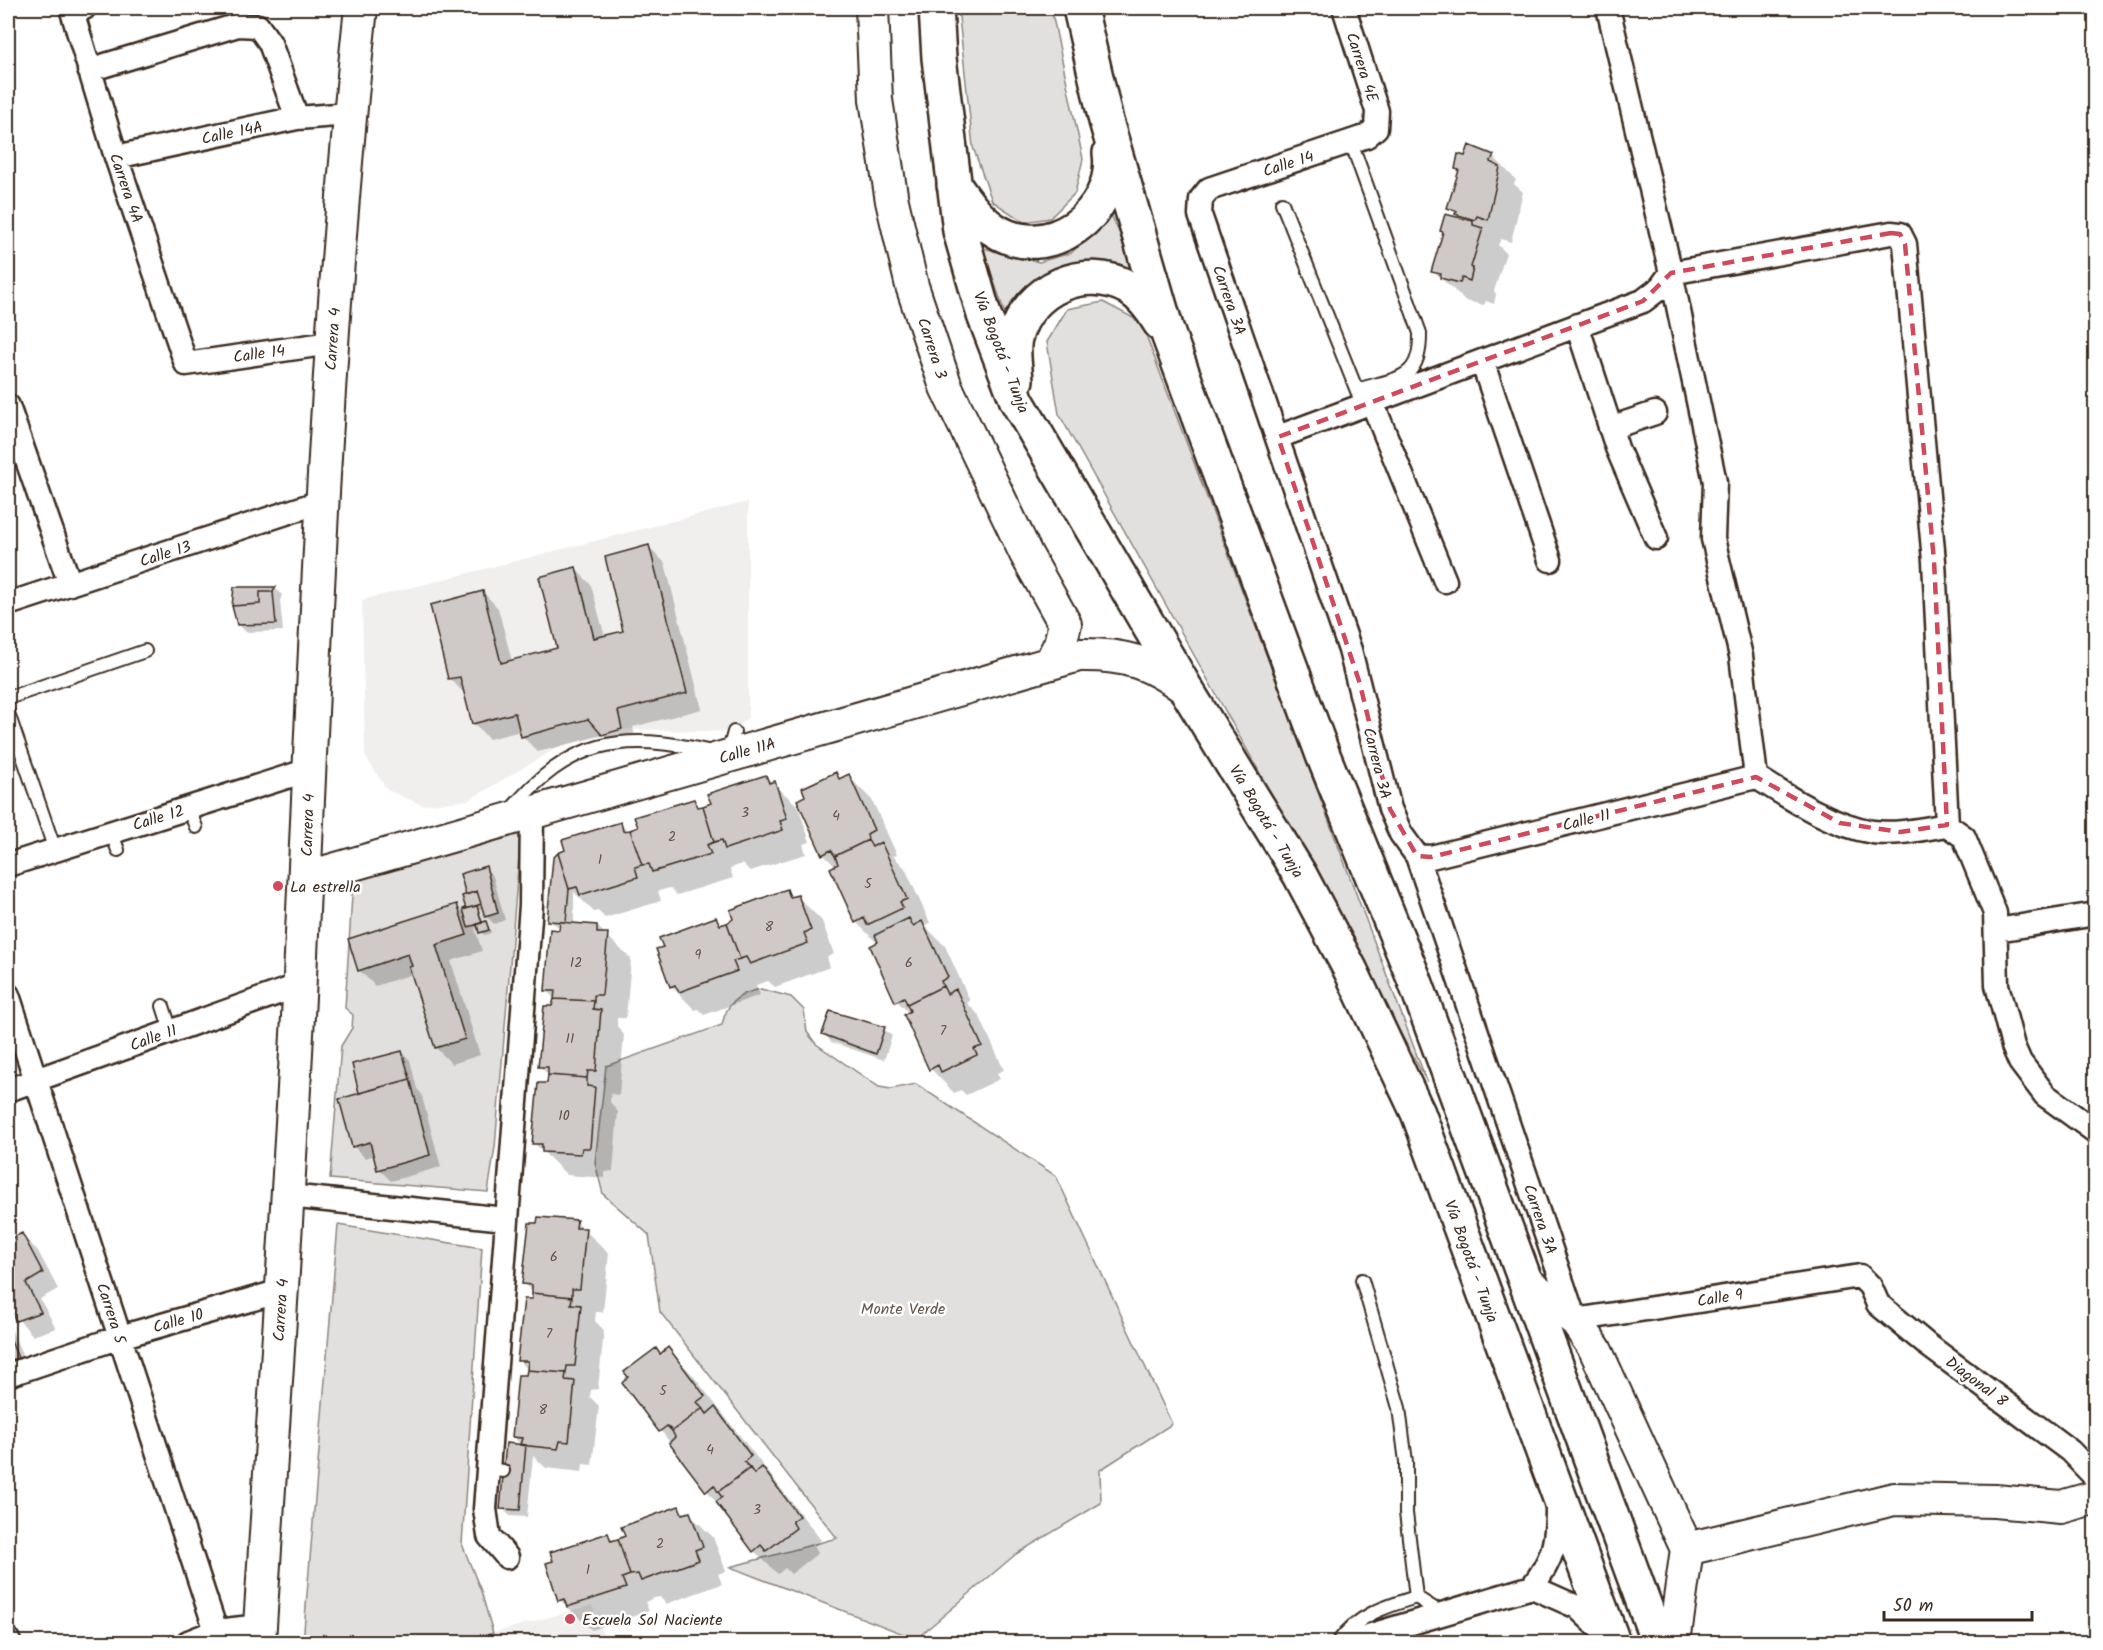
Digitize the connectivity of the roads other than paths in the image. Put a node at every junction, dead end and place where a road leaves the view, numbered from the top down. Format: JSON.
{"nodes":[{"id":1,"x":361,"y":8,"type":"edge"},
{"id":2,"x":872,"y":8,"type":"edge"},
{"id":3,"x":936,"y":8,"type":"edge"},
{"id":4,"x":1080,"y":8,"type":"edge"},
{"id":5,"x":1344,"y":8,"type":"edge"},
{"id":6,"x":1608,"y":8,"type":"edge"},
{"id":7,"x":78,"y":9,"type":"edge"},
{"id":8,"x":89,"y":70,"type":"junction"},
{"id":9,"x":350,"y":114,"type":"junction"},
{"id":10,"x":297,"y":118,"type":"junction"},
{"id":11,"x":1106,"y":121,"type":"junction"},
{"id":12,"x":1376,"y":128,"type":"joint"},
{"id":13,"x":1351,"y":142,"type":"junction"},
{"id":14,"x":116,"y":157,"type":"junction"},
{"id":15,"x":954,"y":185,"type":"junction"},
{"id":16,"x":1201,"y":199,"type":"joint"},
{"id":17,"x":1282,"y":203,"type":"dead end"},
{"id":18,"x":1671,"y":273,"type":"junction"},
{"id":19,"x":1577,"y":325,"type":"junction"},
{"id":20,"x":1168,"y":334,"type":"junction"},
{"id":21,"x":331,"y":343,"type":"junction"},
{"id":22,"x":1482,"y":361,"type":"junction"},
{"id":23,"x":186,"y":364,"type":"joint"},
{"id":24,"x":1364,"y":399,"type":"junction"},
{"id":25,"x":1017,"y":400,"type":"junction"},
{"id":26,"x":8,"y":406,"type":"edge"},
{"id":27,"x":1656,"y":413,"type":"dead end"},
{"id":28,"x":1610,"y":428,"type":"junction"},
{"id":29,"x":1278,"y":437,"type":"junction"},
{"id":30,"x":322,"y":501,"type":"junction"},
{"id":31,"x":1656,"y":538,"type":"dead end"},
{"id":32,"x":1550,"y":560,"type":"dead end"},
{"id":33,"x":1445,"y":581,"type":"dead end"},
{"id":34,"x":70,"y":584,"type":"junction"},
{"id":35,"x":8,"y":604,"type":"edge"},
{"id":36,"x":145,"y":651,"type":"dead end"},
{"id":37,"x":1051,"y":662,"type":"junction"},
{"id":38,"x":1186,"y":689,"type":"junction"},
{"id":39,"x":8,"y":698,"type":"edge"},
{"id":40,"x":8,"y":713,"type":"edge"},
{"id":41,"x":731,"y":744,"type":"junction"},
{"id":42,"x":309,"y":770,"type":"junction"},
{"id":43,"x":1756,"y":777,"type":"junction"},
{"id":44,"x":532,"y":812,"type":"junction"},
{"id":45,"x":502,"y":821,"type":"junction"},
{"id":46,"x":1947,"y":825,"type":"junction"},
{"id":47,"x":55,"y":850,"type":"junction"},
{"id":48,"x":1417,"y":856,"type":"junction"},
{"id":49,"x":8,"y":864,"type":"edge"},
{"id":50,"x":304,"y":878,"type":"junction"},
{"id":51,"x":2096,"y":915,"type":"edge"},
{"id":52,"x":1997,"y":930,"type":"junction"},
{"id":53,"x":300,"y":985,"type":"junction"},
{"id":54,"x":8,"y":995,"type":"edge"},
{"id":55,"x":163,"y":1006,"type":"dead end"},
{"id":56,"x":171,"y":1031,"type":"junction"},
{"id":57,"x":35,"y":1080,"type":"junction"},
{"id":58,"x":8,"y":1090,"type":"edge"},
{"id":59,"x":2096,"y":1132,"type":"edge"},
{"id":60,"x":289,"y":1196,"type":"junction"},
{"id":61,"x":505,"y":1219,"type":"junction"},
{"id":62,"x":1864,"y":1279,"type":"joint"},
{"id":63,"x":1362,"y":1280,"type":"dead end"},
{"id":64,"x":1524,"y":1281,"type":"junction"},
{"id":65,"x":281,"y":1291,"type":"junction"},
{"id":66,"x":1575,"y":1320,"type":"junction"},
{"id":67,"x":120,"y":1337,"type":"junction"},
{"id":68,"x":8,"y":1375,"type":"edge"},
{"id":69,"x":2096,"y":1478,"type":"edge"},
{"id":70,"x":1557,"y":1493,"type":"junction"},
{"id":71,"x":2096,"y":1497,"type":"edge"},
{"id":72,"x":1687,"y":1549,"type":"junction"},
{"id":73,"x":507,"y":1557,"type":"dead end"},
{"id":74,"x":1532,"y":1587,"type":"junction"},
{"id":75,"x":1416,"y":1597,"type":"junction"},
{"id":76,"x":1442,"y":1613,"type":"junction"},
{"id":77,"x":216,"y":1631,"type":"junction"},
{"id":78,"x":260,"y":1634,"type":"edge"},
{"id":79,"x":1612,"y":1641,"type":"edge"},
{"id":80,"x":188,"y":1642,"type":"edge"},
{"id":81,"x":1338,"y":1642,"type":"edge"},
{"id":82,"x":1348,"y":1642,"type":"edge"},
{"id":83,"x":1658,"y":1642,"type":"edge"},
{"id":84,"x":1674,"y":1642,"type":"edge"}],
"edges":[{"from":1,"to":9,"type":"street","name":"Carrera 4"},
{"from":2,"to":37,"type":"street","name":"Carrera 3"},
{"from":3,"to":15,"type":"highway","name":"Vía Bogotá - Tunja"},
{"from":4,"to":11,"type":"highway"},
{"from":5,"to":12,"type":"street","name":"Carrera 4E"},
{"from":6,"to":18,"type":"street"},
{"from":7,"to":8,"type":"street","name":"Carrera 4A"},
{"from":8,"to":10,"type":"street"},
{"from":8,"to":14,"type":"street","name":"Carrera 4A"},
{"from":9,"to":10,"type":"street","name":"Calle 14A"},
{"from":9,"to":21,"type":"street","name":"Carrera 4"},
{"from":10,"to":14,"type":"street","name":"Calle 14A"},
{"from":11,"to":15,"type":"highway"},
{"from":11,"to":20,"type":"highway"},
{"from":12,"to":13,"type":"street","name":"Calle 14"},
{"from":13,"to":16,"type":"street","name":"Calle 14"},
{"from":13,"to":24,"type":"lane"},
{"from":14,"to":23,"type":"street","name":"Carrera 4A"},
{"from":15,"to":25,"type":"highway","name":"Vía Bogotá - Tunja"},
{"from":16,"to":29,"type":"street","name":"Carrera 3A"},
{"from":17,"to":24,"type":"lane"},
{"from":18,"to":19,"type":"street"},
{"from":18,"to":43,"type":"street"},
{"from":18,"to":46,"type":"street"},
{"from":19,"to":22,"type":"street"},
{"from":19,"to":28,"type":"street"},
{"from":20,"to":25,"type":"highway"},
{"from":20,"to":64,"type":"highway"},
{"from":21,"to":23,"type":"street","name":"Calle 14"},
{"from":21,"to":30,"type":"street","name":"Carrera 4"},
{"from":22,"to":24,"type":"street"},
{"from":22,"to":32,"type":"street"},
{"from":24,"to":29,"type":"street"},
{"from":24,"to":33,"type":"street"},
{"from":25,"to":38,"type":"highway","name":"Vía Bogotá - Tunja"},
{"from":26,"to":34,"type":"street"},
{"from":27,"to":28,"type":"street"},
{"from":28,"to":31,"type":"street"},
{"from":29,"to":48,"type":"street","name":"Carrera 3A"},
{"from":30,"to":34,"type":"street","name":"Calle 13"},
{"from":30,"to":42,"type":"street","name":"Carrera 4"},
{"from":34,"to":35,"type":"street","name":"Calle 13"},
{"from":36,"to":39,"type":"lane"},
{"from":37,"to":38,"type":"street","name":"Calle 11A"},
{"from":37,"to":41,"type":"street","name":"Calle 11A"},
{"from":38,"to":70,"type":"highway","name":"Vía Bogotá - Tunja"},
{"from":40,"to":47,"type":"lane"},
{"from":41,"to":44,"type":"street","name":"Calle 11A"},
{"from":41,"to":45,"type":"lane"},
{"from":42,"to":47,"type":"street","name":"Calle 12"},
{"from":42,"to":50,"type":"street","name":"Carrera 4"},
{"from":43,"to":46,"type":"street"},
{"from":43,"to":48,"type":"street","name":"Calle 11"},
{"from":44,"to":45,"type":"street","name":"Calle 11A"},
{"from":44,"to":61,"type":"street"},
{"from":45,"to":50,"type":"street","name":"Calle 11A"},
{"from":46,"to":52,"type":"street"},
{"from":47,"to":49,"type":"street","name":"Calle 12"},
{"from":48,"to":66,"type":"street","name":"Carrera 3A"},
{"from":50,"to":53,"type":"street","name":"Carrera 4"},
{"from":51,"to":52,"type":"street"},
{"from":52,"to":59,"type":"street"},
{"from":53,"to":56,"type":"street","name":"Calle 11"},
{"from":53,"to":60,"type":"street","name":"Carrera 4"},
{"from":54,"to":57,"type":"street","name":"Carrera 5"},
{"from":55,"to":56,"type":"lane"},
{"from":56,"to":57,"type":"street","name":"Calle 11"},
{"from":57,"to":58,"type":"street","name":"Calle 11"},
{"from":57,"to":67,"type":"street","name":"Carrera 5"},
{"from":60,"to":61,"type":"street"},
{"from":60,"to":65,"type":"street","name":"Carrera 4"},
{"from":61,"to":73,"type":"street"},
{"from":62,"to":66,"type":"street","name":"Calle 9"},
{"from":62,"to":69,"type":"street","name":"Diagonal 8"},
{"from":63,"to":75,"type":"lane"},
{"from":64,"to":66,"type":"street","name":"Carrera 3A"},
{"from":64,"to":83,"type":"highway"},
{"from":65,"to":67,"type":"street","name":"Calle 10"},
{"from":65,"to":78,"type":"street","name":"Carrera 4"},
{"from":66,"to":72,"type":"street","name":"Carrera 3A"},
{"from":67,"to":68,"type":"street","name":"Calle 10"},
{"from":67,"to":77,"type":"street","name":"Carrera 5"},
{"from":70,"to":74,"type":"street"},
{"from":70,"to":79,"type":"highway","name":"Vía Bogotá - Tunja"},
{"from":71,"to":72,"type":"street"},
{"from":72,"to":84,"type":"street"},
{"from":74,"to":76,"type":"street"},
{"from":74,"to":79,"type":"street"},
{"from":75,"to":76,"type":"lane"},
{"from":75,"to":81,"type":"lane"},
{"from":76,"to":82,"type":"street"},
{"from":77,"to":78,"type":"street"},
{"from":77,"to":80,"type":"street"}]}
